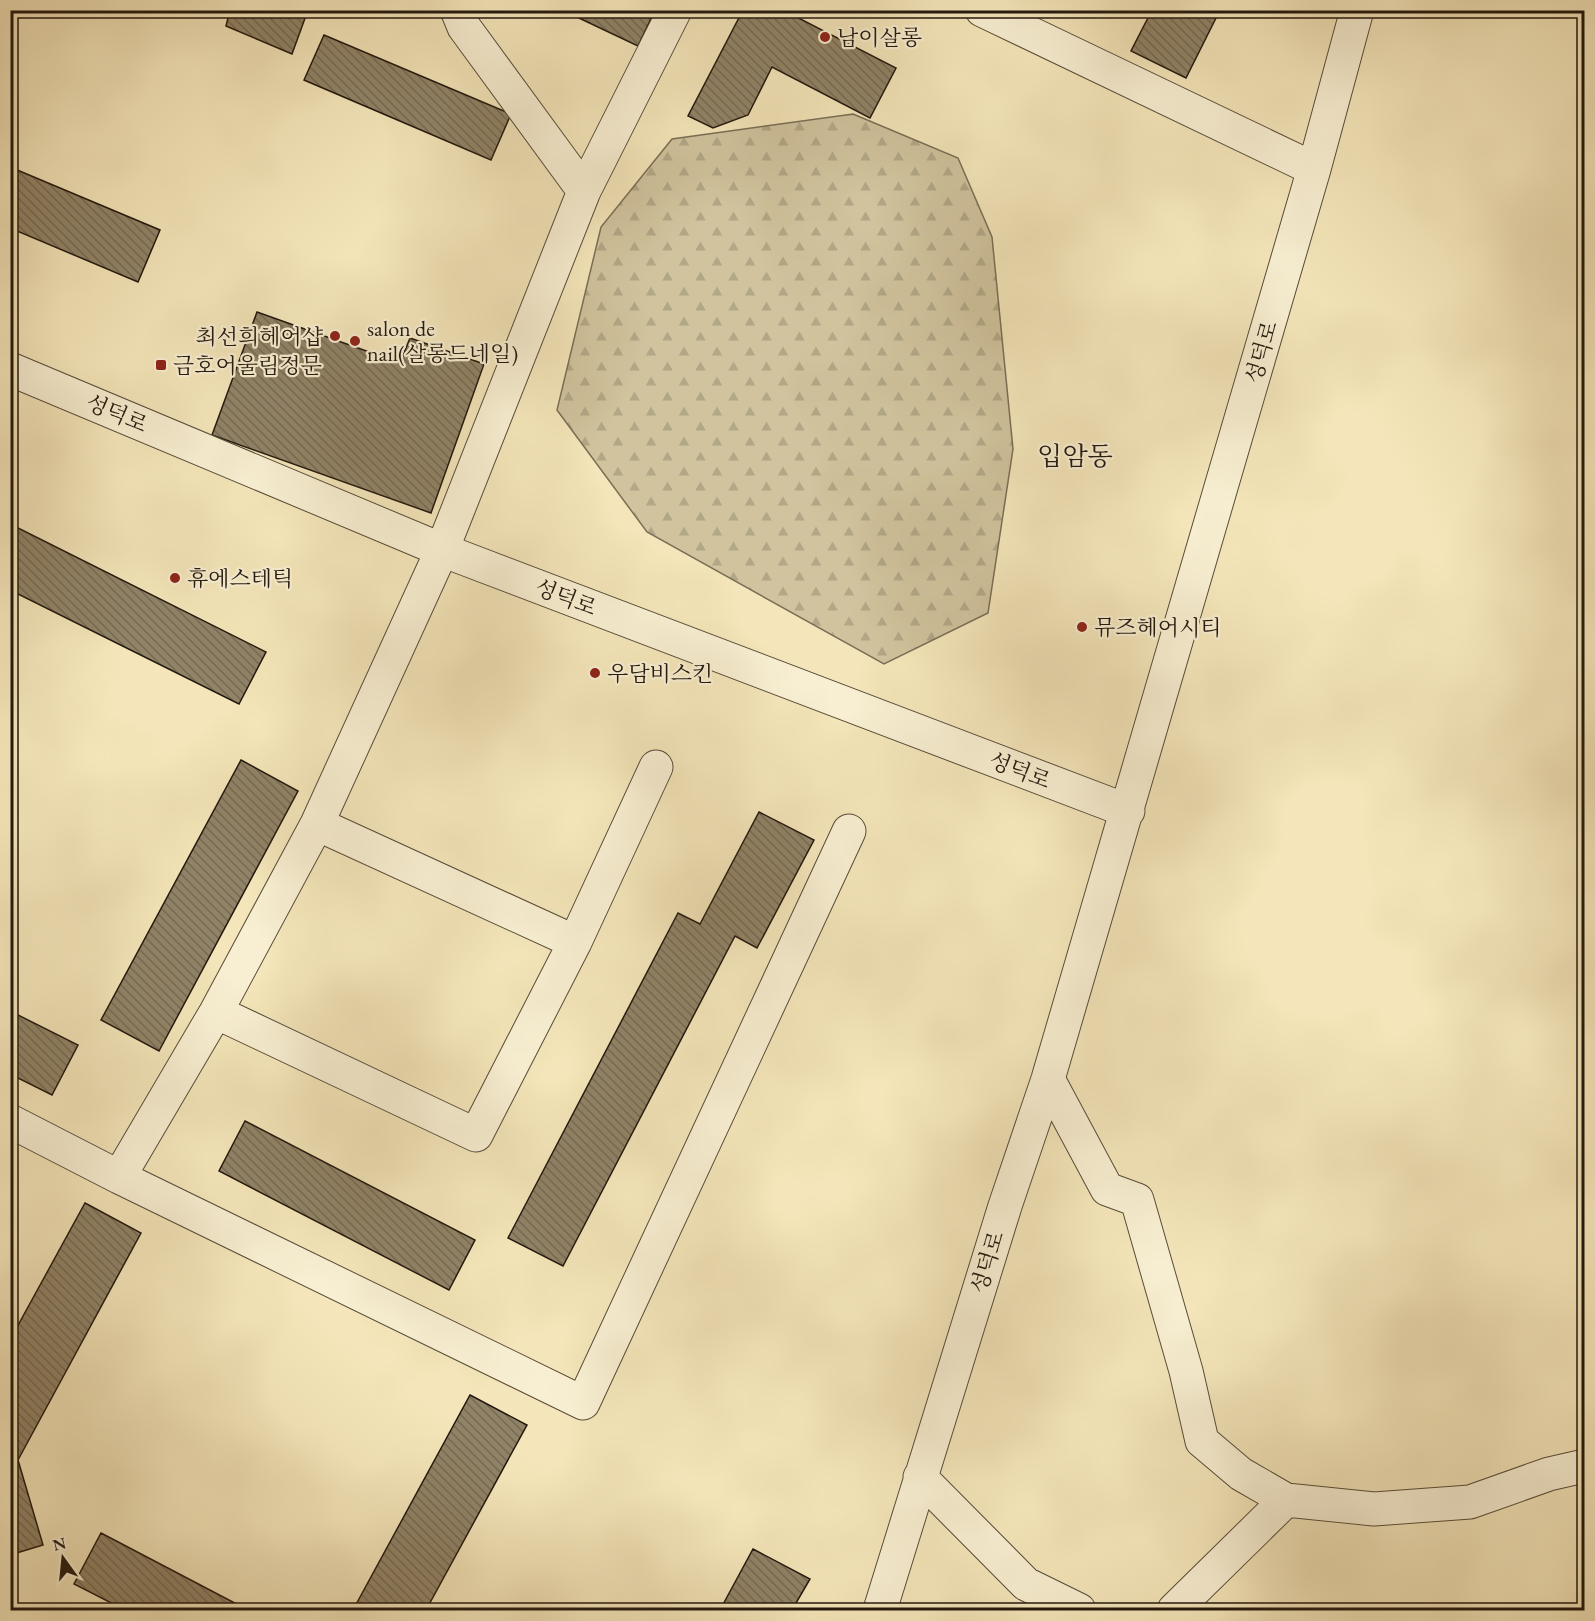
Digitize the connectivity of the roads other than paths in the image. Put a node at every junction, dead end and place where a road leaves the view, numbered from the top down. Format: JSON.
{"nodes":[{"id":1,"x":457,"y":10,"type":"edge"},
{"id":2,"x":675,"y":10,"type":"edge"},
{"id":3,"x":982,"y":10,"type":"edge"},
{"id":4,"x":1357,"y":10,"type":"edge"},
{"id":5,"x":1314,"y":169,"type":"junction"},
{"id":6,"x":584,"y":191,"type":"junction"},
{"id":7,"x":10,"y":369,"type":"edge"},
{"id":8,"x":442,"y":550,"type":"junction"},
{"id":9,"x":656,"y":767,"type":"dead end"},
{"id":10,"x":1128,"y":811,"type":"junction"},
{"id":11,"x":317,"y":824,"type":"junction"},
{"id":12,"x":849,"y":831,"type":"dead end"},
{"id":13,"x":574,"y":942,"type":"junction"},
{"id":14,"x":216,"y":1012,"type":"junction"},
{"id":15,"x":1048,"y":1079,"type":"junction"},
{"id":16,"x":10,"y":1121,"type":"edge"},
{"id":17,"x":119,"y":1177,"type":"junction"},
{"id":18,"x":1584,"y":1466,"type":"edge"},
{"id":19,"x":920,"y":1478,"type":"junction"},
{"id":20,"x":1286,"y":1500,"type":"junction"},
{"id":21,"x":880,"y":1611,"type":"edge"},
{"id":22,"x":1079,"y":1611,"type":"edge"},
{"id":23,"x":1174,"y":1611,"type":"edge"}],
"edges":[{"from":1,"to":6,"type":"street"},
{"from":2,"to":6,"type":"street"},
{"from":3,"to":5,"type":"street"},
{"from":4,"to":5,"type":"street","name":"성덕로"},
{"from":5,"to":10,"type":"street","name":"성덕로"},
{"from":6,"to":8,"type":"street"},
{"from":7,"to":8,"type":"street","name":"성덕로"},
{"from":8,"to":10,"type":"street","name":"성덕로"},
{"from":8,"to":11,"type":"street"},
{"from":9,"to":13,"type":"street"},
{"from":10,"to":15,"type":"street","name":"성덕로"},
{"from":11,"to":13,"type":"street"},
{"from":11,"to":14,"type":"street"},
{"from":12,"to":17,"type":"street"},
{"from":13,"to":14,"type":"street"},
{"from":14,"to":17,"type":"street"},
{"from":15,"to":19,"type":"street","name":"성덕로"},
{"from":15,"to":20,"type":"street"},
{"from":16,"to":17,"type":"street"},
{"from":18,"to":20,"type":"street"},
{"from":19,"to":21,"type":"street","name":"성덕로"},
{"from":19,"to":22,"type":"street"},
{"from":20,"to":23,"type":"street"}]}
